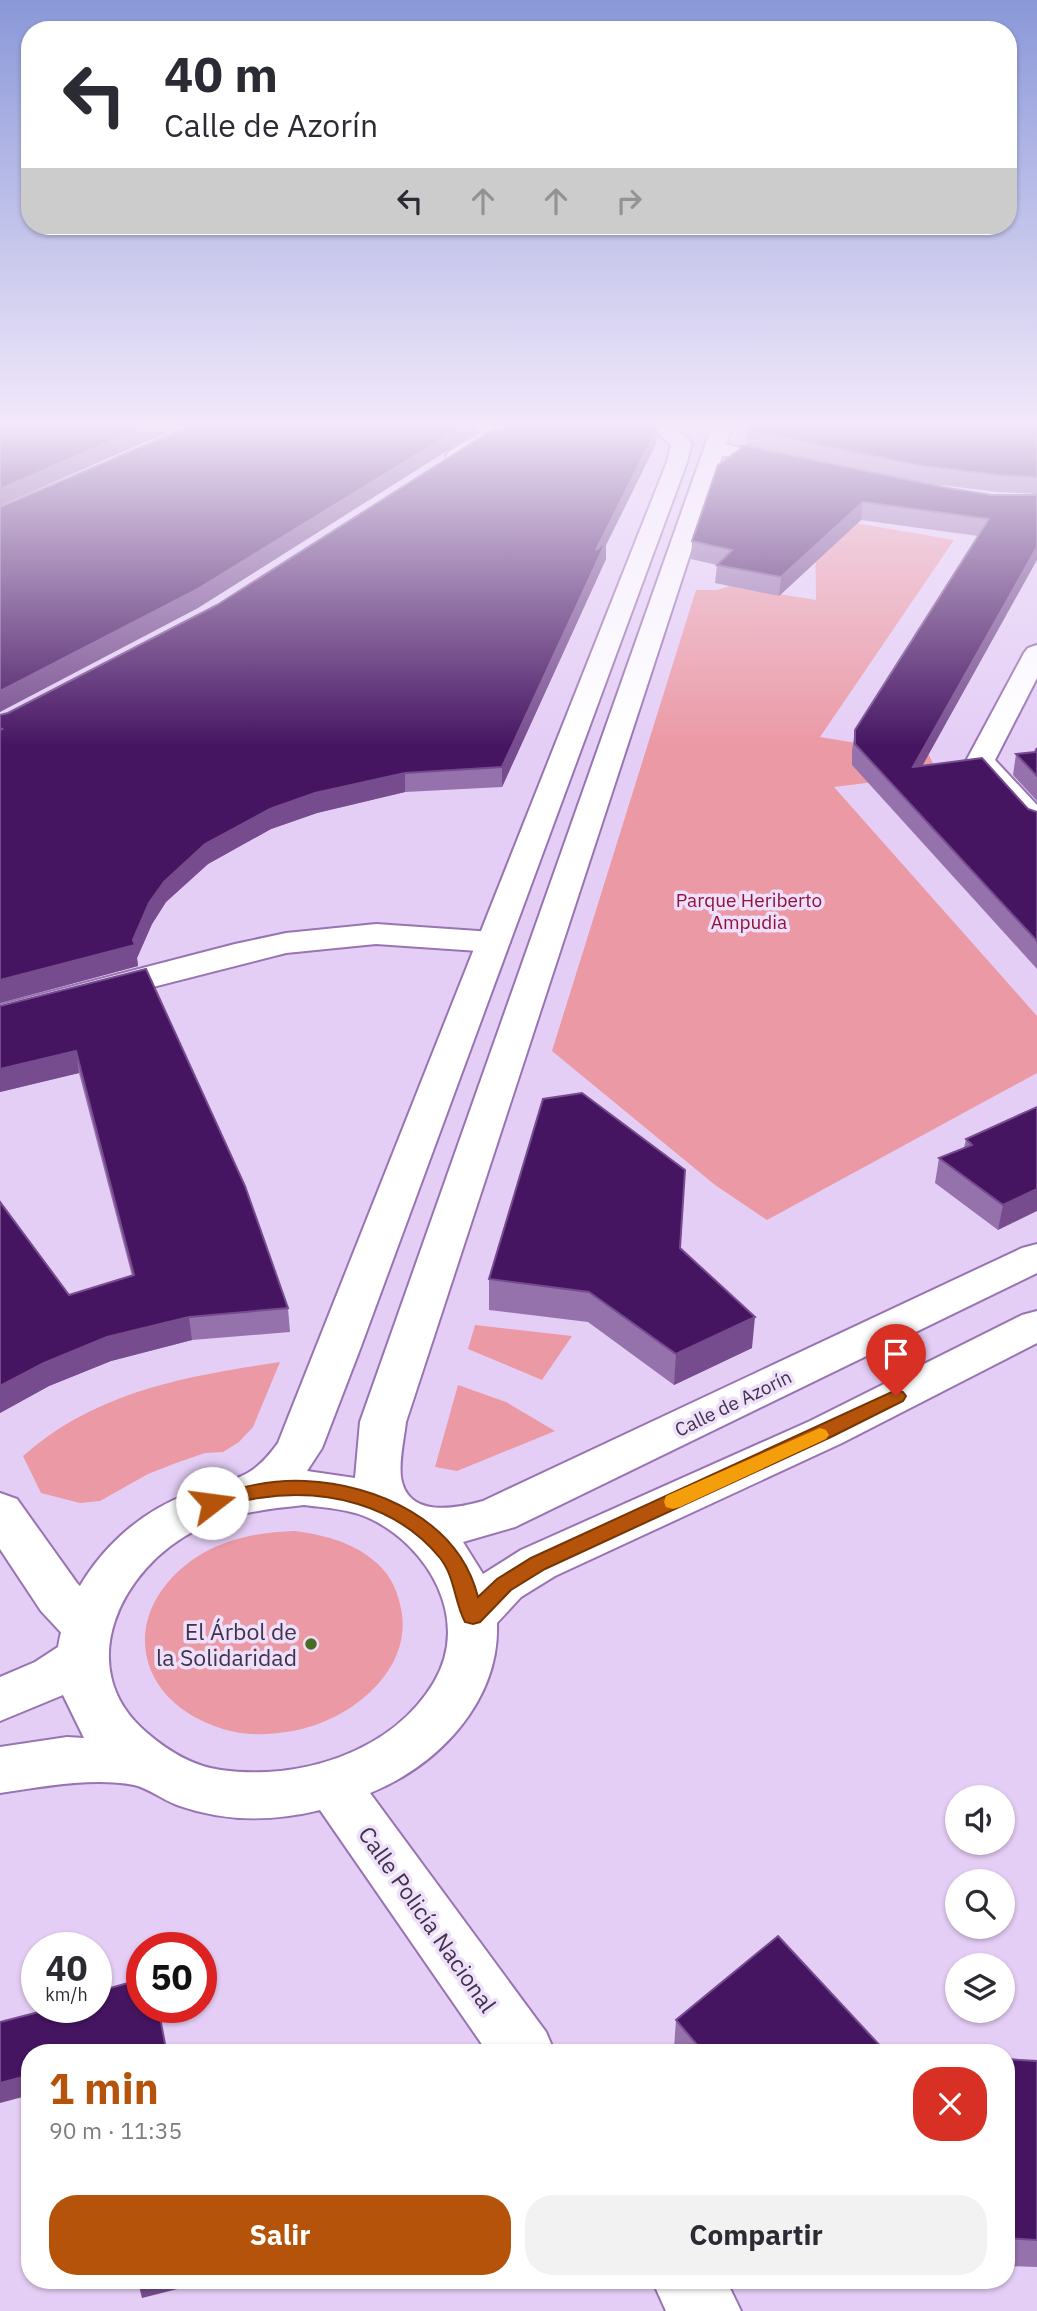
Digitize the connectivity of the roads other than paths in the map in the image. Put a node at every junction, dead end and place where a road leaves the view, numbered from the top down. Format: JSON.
{"nodes":[{"id":1,"x":651,"y":531,"type":"edge"},
{"id":2,"x":663,"y":531,"type":"edge"},
{"id":3,"x":1037,"y":653,"type":"edge"},
{"id":4,"x":1037,"y":823,"type":"edge"},
{"id":5,"x":493,"y":943,"type":"junction"},
{"id":6,"x":0,"y":1016,"type":"edge"},
{"id":7,"x":1037,"y":1257,"type":"edge"},
{"id":8,"x":1037,"y":1325,"type":"edge"},
{"id":9,"x":258,"y":1490,"type":"junction"},
{"id":10,"x":0,"y":1511,"type":"edge"},
{"id":11,"x":405,"y":1517,"type":"junction"},
{"id":12,"x":473,"y":1616,"type":"junction"},
{"id":13,"x":84,"y":1642,"type":"junction"},
{"id":14,"x":0,"y":1700,"type":"edge"},
{"id":15,"x":143,"y":1763,"type":"junction"},
{"id":16,"x":0,"y":1770,"type":"edge"},
{"id":17,"x":333,"y":1785,"type":"junction"},
{"id":18,"x":518,"y":2044,"type":"edge"},
{"id":19,"x":691,"y":2289,"type":"edge"},
{"id":20,"x":707,"y":2311,"type":"edge"}],
"edges":[{"from":1,"to":5,"type":"main road"},
{"from":2,"to":11,"type":"main road"},
{"from":3,"to":4,"type":"main road"},
{"from":5,"to":6,"type":"main road"},
{"from":5,"to":9,"type":"main road"},
{"from":7,"to":11,"type":"main road","name":"Calle de Azorín"},
{"from":8,"to":12,"type":"main road"},
{"from":9,"to":11,"type":"main road"},
{"from":9,"to":13,"type":"main road"},
{"from":10,"to":13,"type":"main road"},
{"from":11,"to":12,"type":"main road"},
{"from":12,"to":17,"type":"main road"},
{"from":13,"to":14,"type":"main road"},
{"from":13,"to":15,"type":"main road"},
{"from":15,"to":16,"type":"main road"},
{"from":15,"to":17,"type":"main road"},
{"from":17,"to":18,"type":"main road","name":"Calle Policía Nacional"},
{"from":19,"to":20,"type":"main road"}]}
